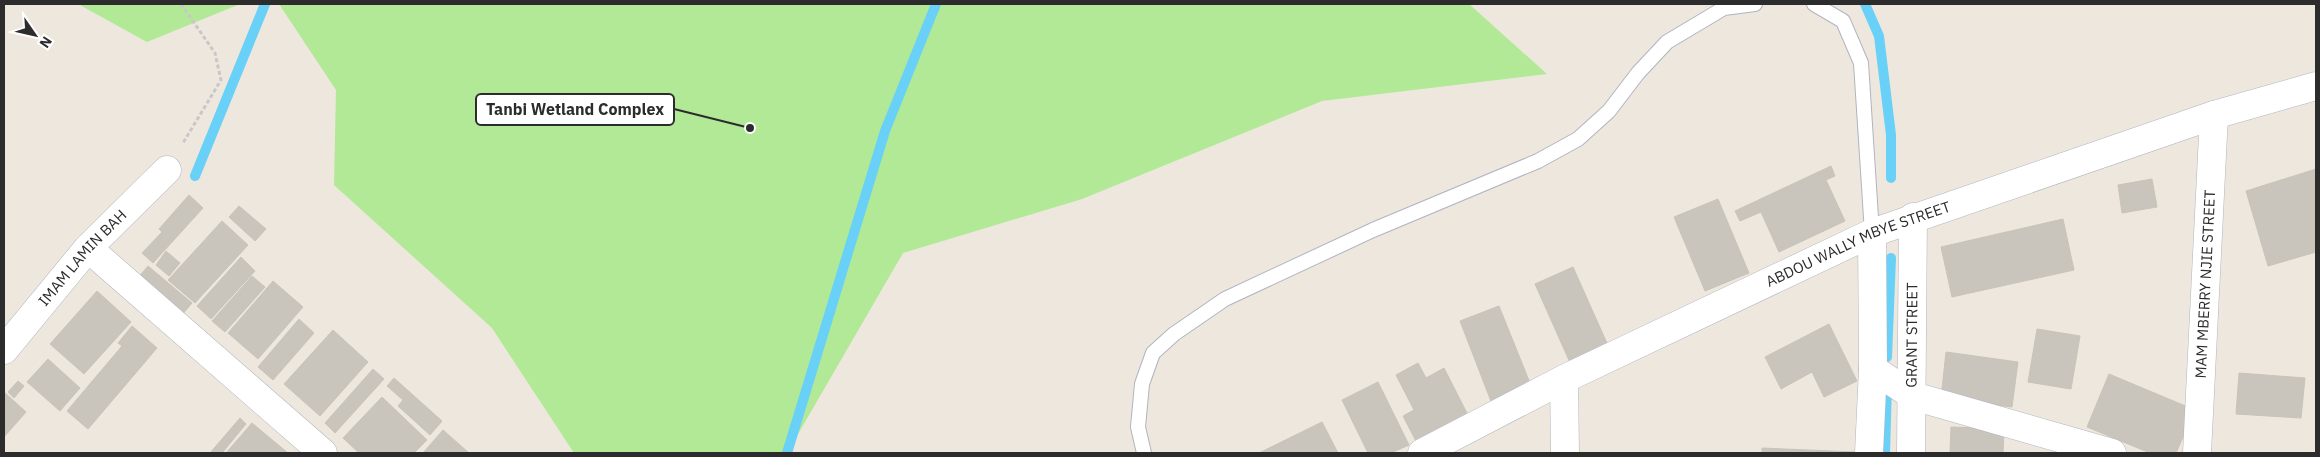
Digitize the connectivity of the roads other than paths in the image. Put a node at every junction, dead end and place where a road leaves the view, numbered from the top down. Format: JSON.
{"nodes":[{"id":1,"x":1755,"y":4,"type":"edge"},
{"id":2,"x":1814,"y":4,"type":"edge"},
{"id":3,"x":2316,"y":86,"type":"edge"},
{"id":4,"x":2214,"y":115,"type":"junction"},
{"id":5,"x":167,"y":170,"type":"road end"},
{"id":6,"x":1913,"y":217,"type":"junction"},
{"id":7,"x":1872,"y":233,"type":"junction"},
{"id":8,"x":88,"y":248,"type":"junction"},
{"id":9,"x":4,"y":350,"type":"edge"},
{"id":10,"x":1873,"y":369,"type":"junction"},
{"id":11,"x":1564,"y":379,"type":"junction"},
{"id":12,"x":1913,"y":396,"type":"junction"},
{"id":13,"x":323,"y":453,"type":"edge"},
{"id":14,"x":1144,"y":453,"type":"edge"},
{"id":15,"x":1422,"y":453,"type":"edge"},
{"id":16,"x":1565,"y":453,"type":"edge"},
{"id":17,"x":1869,"y":453,"type":"edge"},
{"id":18,"x":1911,"y":453,"type":"edge"},
{"id":19,"x":2112,"y":453,"type":"edge"},
{"id":20,"x":2197,"y":453,"type":"edge"}],
"edges":[{"from":1,"to":14,"type":"lane"},
{"from":2,"to":7,"type":"lane"},
{"from":3,"to":4,"type":"street","name":"ABDOU WALLY MBYE STREET"},
{"from":4,"to":6,"type":"street","name":"ABDOU WALLY MBYE STREET"},
{"from":4,"to":20,"type":"street","name":"MAM MBERRY NJIE STREET"},
{"from":5,"to":8,"type":"street","name":"IMAM LAMIN BAH"},
{"from":6,"to":7,"type":"street","name":"ABDOU WALLY MBYE STREET"},
{"from":6,"to":12,"type":"street","name":"GRANT STREET"},
{"from":7,"to":10,"type":"street"},
{"from":7,"to":11,"type":"street","name":"ABDOU WALLY MBYE STREET"},
{"from":8,"to":9,"type":"street","name":"IMAM LAMIN BAH"},
{"from":8,"to":13,"type":"street"},
{"from":10,"to":12,"type":"street"},
{"from":10,"to":17,"type":"street"},
{"from":11,"to":15,"type":"street","name":"ABDOU WALLY MBYE STREET"},
{"from":11,"to":16,"type":"street"},
{"from":12,"to":18,"type":"street","name":"GRANT STREET"},
{"from":12,"to":19,"type":"street"}]}
